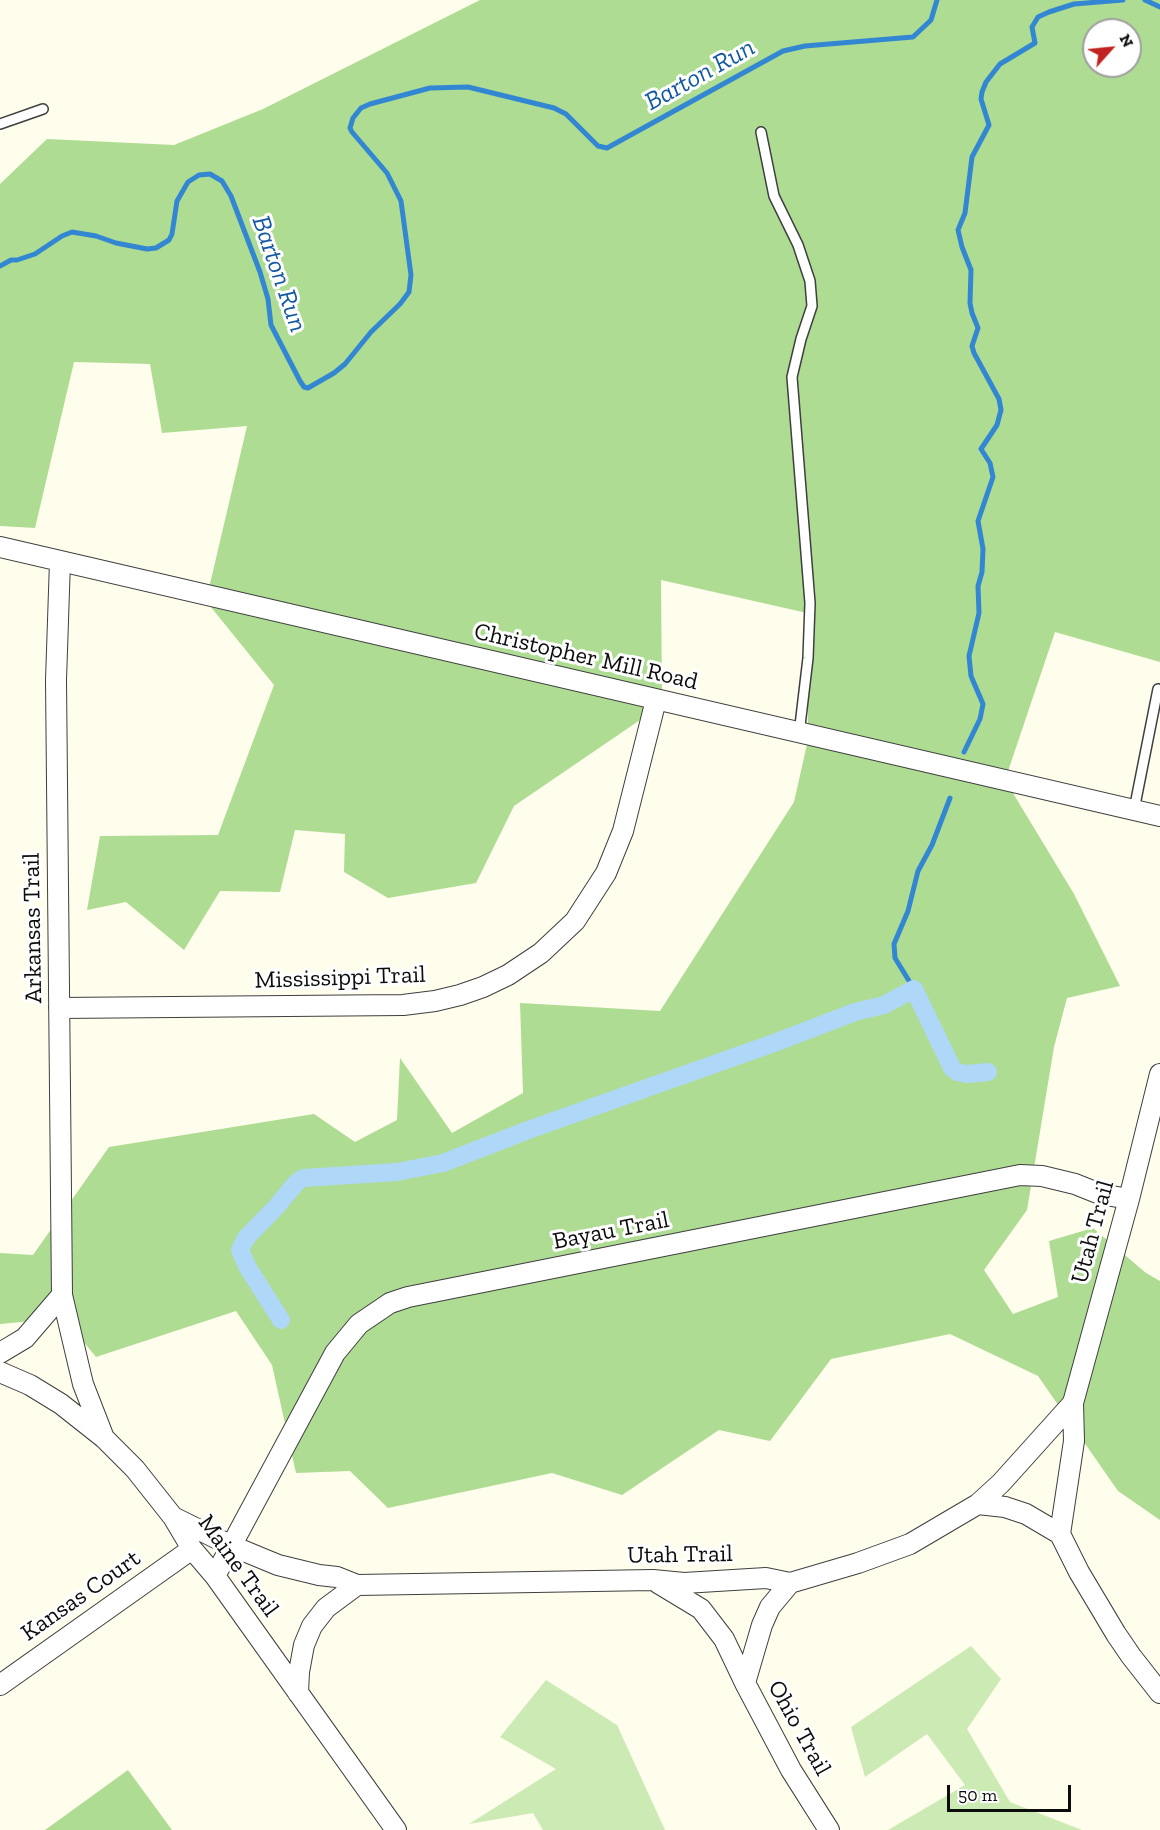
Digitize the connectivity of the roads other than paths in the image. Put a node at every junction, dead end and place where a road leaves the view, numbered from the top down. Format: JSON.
{"nodes":[{"id":1,"x":43,"y":109,"type":"dead end"},
{"id":2,"x":0,"y":124,"type":"edge"},
{"id":3,"x":761,"y":132,"type":"dead end"},
{"id":4,"x":0,"y":547,"type":"edge"},
{"id":5,"x":60,"y":561,"type":"junction"},
{"id":6,"x":1158,"y":689,"type":"dead end"},
{"id":7,"x":656,"y":700,"type":"junction"},
{"id":8,"x":799,"y":734,"type":"junction"},
{"id":9,"x":1134,"y":810,"type":"junction"},
{"id":10,"x":1160,"y":816,"type":"edge"},
{"id":11,"x":59,"y":1008,"type":"junction"},
{"id":12,"x":1160,"y":1074,"type":"edge"},
{"id":13,"x":1129,"y":1199,"type":"junction"},
{"id":14,"x":62,"y":1295,"type":"junction"},
{"id":15,"x":0,"y":1353,"type":"edge"},
{"id":16,"x":0,"y":1372,"type":"edge"},
{"id":17,"x":1073,"y":1403,"type":"junction"},
{"id":18,"x":104,"y":1438,"type":"junction"},
{"id":19,"x":978,"y":1504,"type":"junction"},
{"id":20,"x":173,"y":1517,"type":"junction"},
{"id":21,"x":1060,"y":1534,"type":"junction"},
{"id":22,"x":232,"y":1546,"type":"junction"},
{"id":23,"x":192,"y":1549,"type":"junction"},
{"id":24,"x":215,"y":1576,"type":"junction"},
{"id":25,"x":653,"y":1580,"type":"junction"},
{"id":26,"x":790,"y":1583,"type":"junction"},
{"id":27,"x":357,"y":1585,"type":"junction"},
{"id":28,"x":745,"y":1683,"type":"junction"},
{"id":29,"x":0,"y":1685,"type":"edge"},
{"id":30,"x":298,"y":1693,"type":"junction"},
{"id":31,"x":1160,"y":1693,"type":"edge"},
{"id":32,"x":396,"y":1830,"type":"edge"},
{"id":33,"x":829,"y":1830,"type":"edge"}],
"edges":[{"from":1,"to":2,"type":"lane"},
{"from":3,"to":8,"type":"lane"},
{"from":4,"to":5,"type":"street","name":"Christopher Mill Road"},
{"from":5,"to":7,"type":"street","name":"Christopher Mill Road"},
{"from":5,"to":11,"type":"street","name":"Arkansas Trail"},
{"from":6,"to":9,"type":"lane"},
{"from":7,"to":8,"type":"street","name":"Christopher Mill Road"},
{"from":7,"to":11,"type":"street","name":"Mississippi Trail"},
{"from":8,"to":9,"type":"street","name":"Christopher Mill Road"},
{"from":9,"to":10,"type":"street","name":"Christopher Mill Road"},
{"from":11,"to":14,"type":"street","name":"Arkansas Trail"},
{"from":12,"to":13,"type":"street","name":"Utah Trail"},
{"from":13,"to":17,"type":"street","name":"Utah Trail"},
{"from":13,"to":22,"type":"street","name":"Bayau Trail"},
{"from":14,"to":15,"type":"street"},
{"from":14,"to":18,"type":"street","name":"Arkansas Trail"},
{"from":16,"to":18,"type":"street","name":"Maine Trail"},
{"from":17,"to":19,"type":"street","name":"Utah Trail"},
{"from":17,"to":21,"type":"street","name":"Utah Trail"},
{"from":18,"to":20,"type":"street","name":"Maine Trail"},
{"from":19,"to":21,"type":"street"},
{"from":19,"to":26,"type":"street","name":"Utah Trail"},
{"from":20,"to":22,"type":"street","name":"Utah Trail"},
{"from":20,"to":23,"type":"street","name":"Maine Trail"},
{"from":21,"to":31,"type":"street"},
{"from":22,"to":24,"type":"street"},
{"from":22,"to":27,"type":"street","name":"Utah Trail"},
{"from":23,"to":24,"type":"street","name":"Maine Trail"},
{"from":23,"to":29,"type":"street","name":"Kansas Court"},
{"from":24,"to":30,"type":"street","name":"Maine Trail"},
{"from":25,"to":26,"type":"street","name":"Utah Trail"},
{"from":25,"to":27,"type":"street","name":"Utah Trail"},
{"from":25,"to":28,"type":"street"},
{"from":26,"to":28,"type":"street","name":"Ohio Trail"},
{"from":27,"to":30,"type":"street"},
{"from":28,"to":33,"type":"street","name":"Ohio Trail"},
{"from":30,"to":32,"type":"street","name":"Maine Trail"}]}
